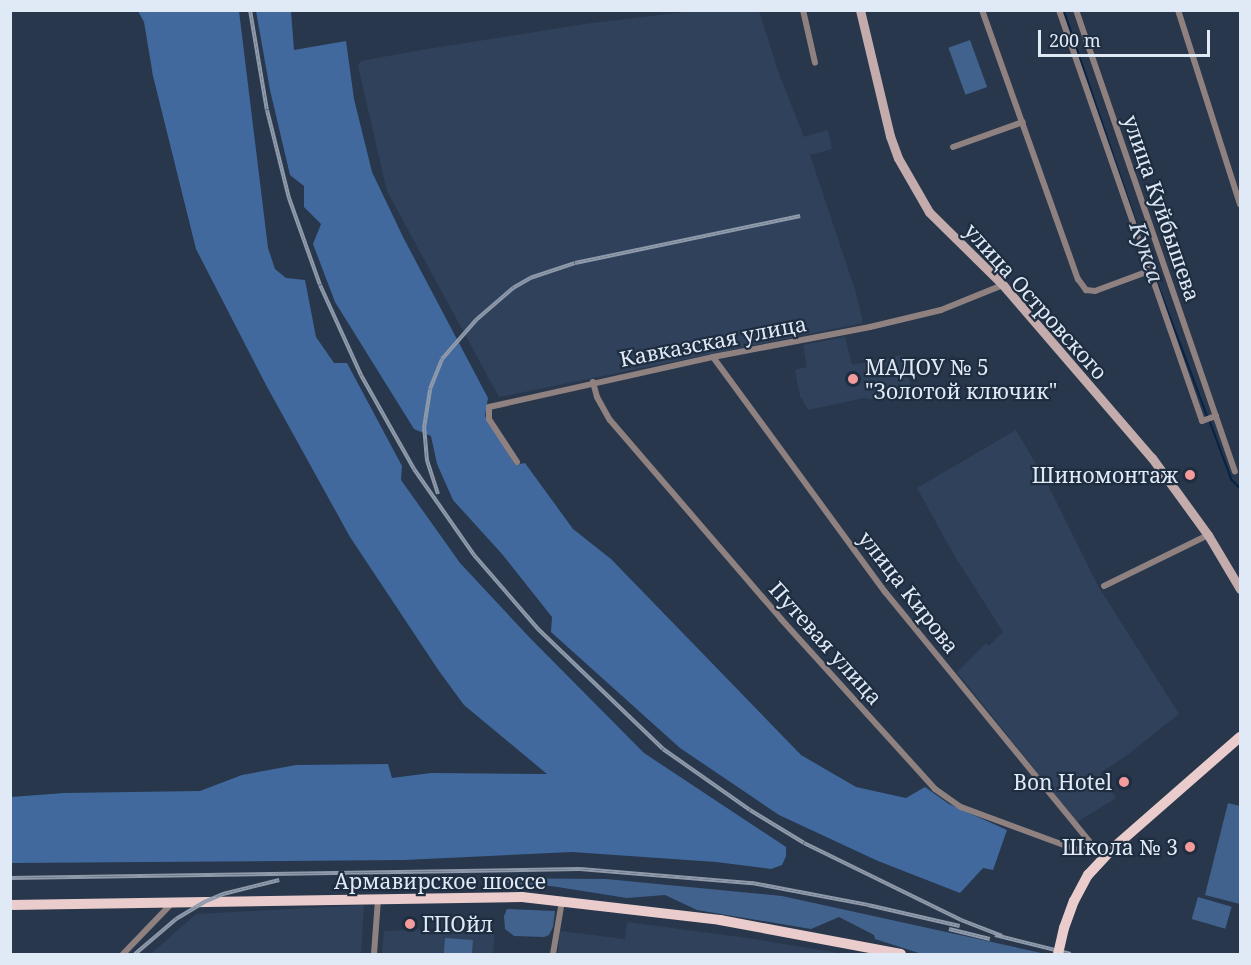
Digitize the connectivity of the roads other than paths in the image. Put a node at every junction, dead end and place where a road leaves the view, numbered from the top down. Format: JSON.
{"nodes":[{"id":1,"x":803,"y":10,"type":"edge"},
{"id":2,"x":860,"y":10,"type":"edge"},
{"id":3,"x":982,"y":10,"type":"edge"},
{"id":4,"x":1059,"y":10,"type":"edge"},
{"id":5,"x":1076,"y":10,"type":"edge"},
{"id":6,"x":1178,"y":10,"type":"edge"},
{"id":7,"x":815,"y":63,"type":"dead end"},
{"id":8,"x":1023,"y":122,"type":"junction"},
{"id":9,"x":953,"y":147,"type":"dead end"},
{"id":10,"x":1240,"y":204,"type":"edge"},
{"id":11,"x":1149,"y":271,"type":"junction"},
{"id":12,"x":1003,"y":285,"type":"junction"},
{"id":13,"x":713,"y":357,"type":"junction"},
{"id":14,"x":593,"y":382,"type":"junction"},
{"id":15,"x":1211,"y":418,"type":"junction"},
{"id":16,"x":517,"y":462,"type":"dead end"},
{"id":17,"x":1235,"y":471,"type":"dead end"},
{"id":18,"x":1208,"y":535,"type":"junction"},
{"id":19,"x":1104,"y":586,"type":"dead end"},
{"id":20,"x":1240,"y":589,"type":"edge"},
{"id":21,"x":1240,"y":737,"type":"edge"},
{"id":22,"x":1089,"y":841,"type":"joint"},
{"id":23,"x":378,"y":900,"type":"junction"},
{"id":24,"x":562,"y":901,"type":"junction"},
{"id":25,"x":173,"y":902,"type":"junction"},
{"id":26,"x":10,"y":906,"type":"edge"},
{"id":27,"x":873,"y":951,"type":"edge"},
{"id":28,"x":123,"y":954,"type":"edge"},
{"id":29,"x":374,"y":954,"type":"edge"},
{"id":30,"x":553,"y":954,"type":"edge"},
{"id":31,"x":901,"y":954,"type":"edge"},
{"id":32,"x":1058,"y":954,"type":"edge"}],
"edges":[{"from":1,"to":7,"type":"street"},
{"from":2,"to":12,"type":"street","name":"улица Островского"},
{"from":3,"to":8,"type":"street"},
{"from":4,"to":11,"type":"street","name":"улица Куйбышева"},
{"from":5,"to":15,"type":"street","name":"улица Куйбышева"},
{"from":6,"to":10,"type":"street"},
{"from":8,"to":9,"type":"street"},
{"from":8,"to":11,"type":"street"},
{"from":11,"to":15,"type":"street","name":"улица Куйбышева"},
{"from":12,"to":13,"type":"street","name":"Кавказская улица"},
{"from":12,"to":18,"type":"street","name":"улица Островского"},
{"from":13,"to":14,"type":"street","name":"Кавказская улица"},
{"from":13,"to":22,"type":"street","name":"улица Кирова"},
{"from":14,"to":16,"type":"street","name":"Кавказская улица"},
{"from":14,"to":22,"type":"street","name":"Путевая улица"},
{"from":15,"to":17,"type":"street","name":"улица Куйбышева"},
{"from":18,"to":19,"type":"street"},
{"from":18,"to":20,"type":"street","name":"улица Островского"},
{"from":21,"to":32,"type":"main road","bridge":true},
{"from":23,"to":24,"type":"main road","name":"Армавирское шоссе"},
{"from":23,"to":25,"type":"main road","name":"Армавирское шоссе"},
{"from":23,"to":29,"type":"street"},
{"from":24,"to":27,"type":"main road","name":"Армавирское шоссе"},
{"from":24,"to":30,"type":"street"},
{"from":25,"to":26,"type":"main road","name":"Армавирское шоссе"},
{"from":25,"to":28,"type":"street"},
{"from":27,"to":31,"type":"main road","name":"Армавирское шоссе"}]}
